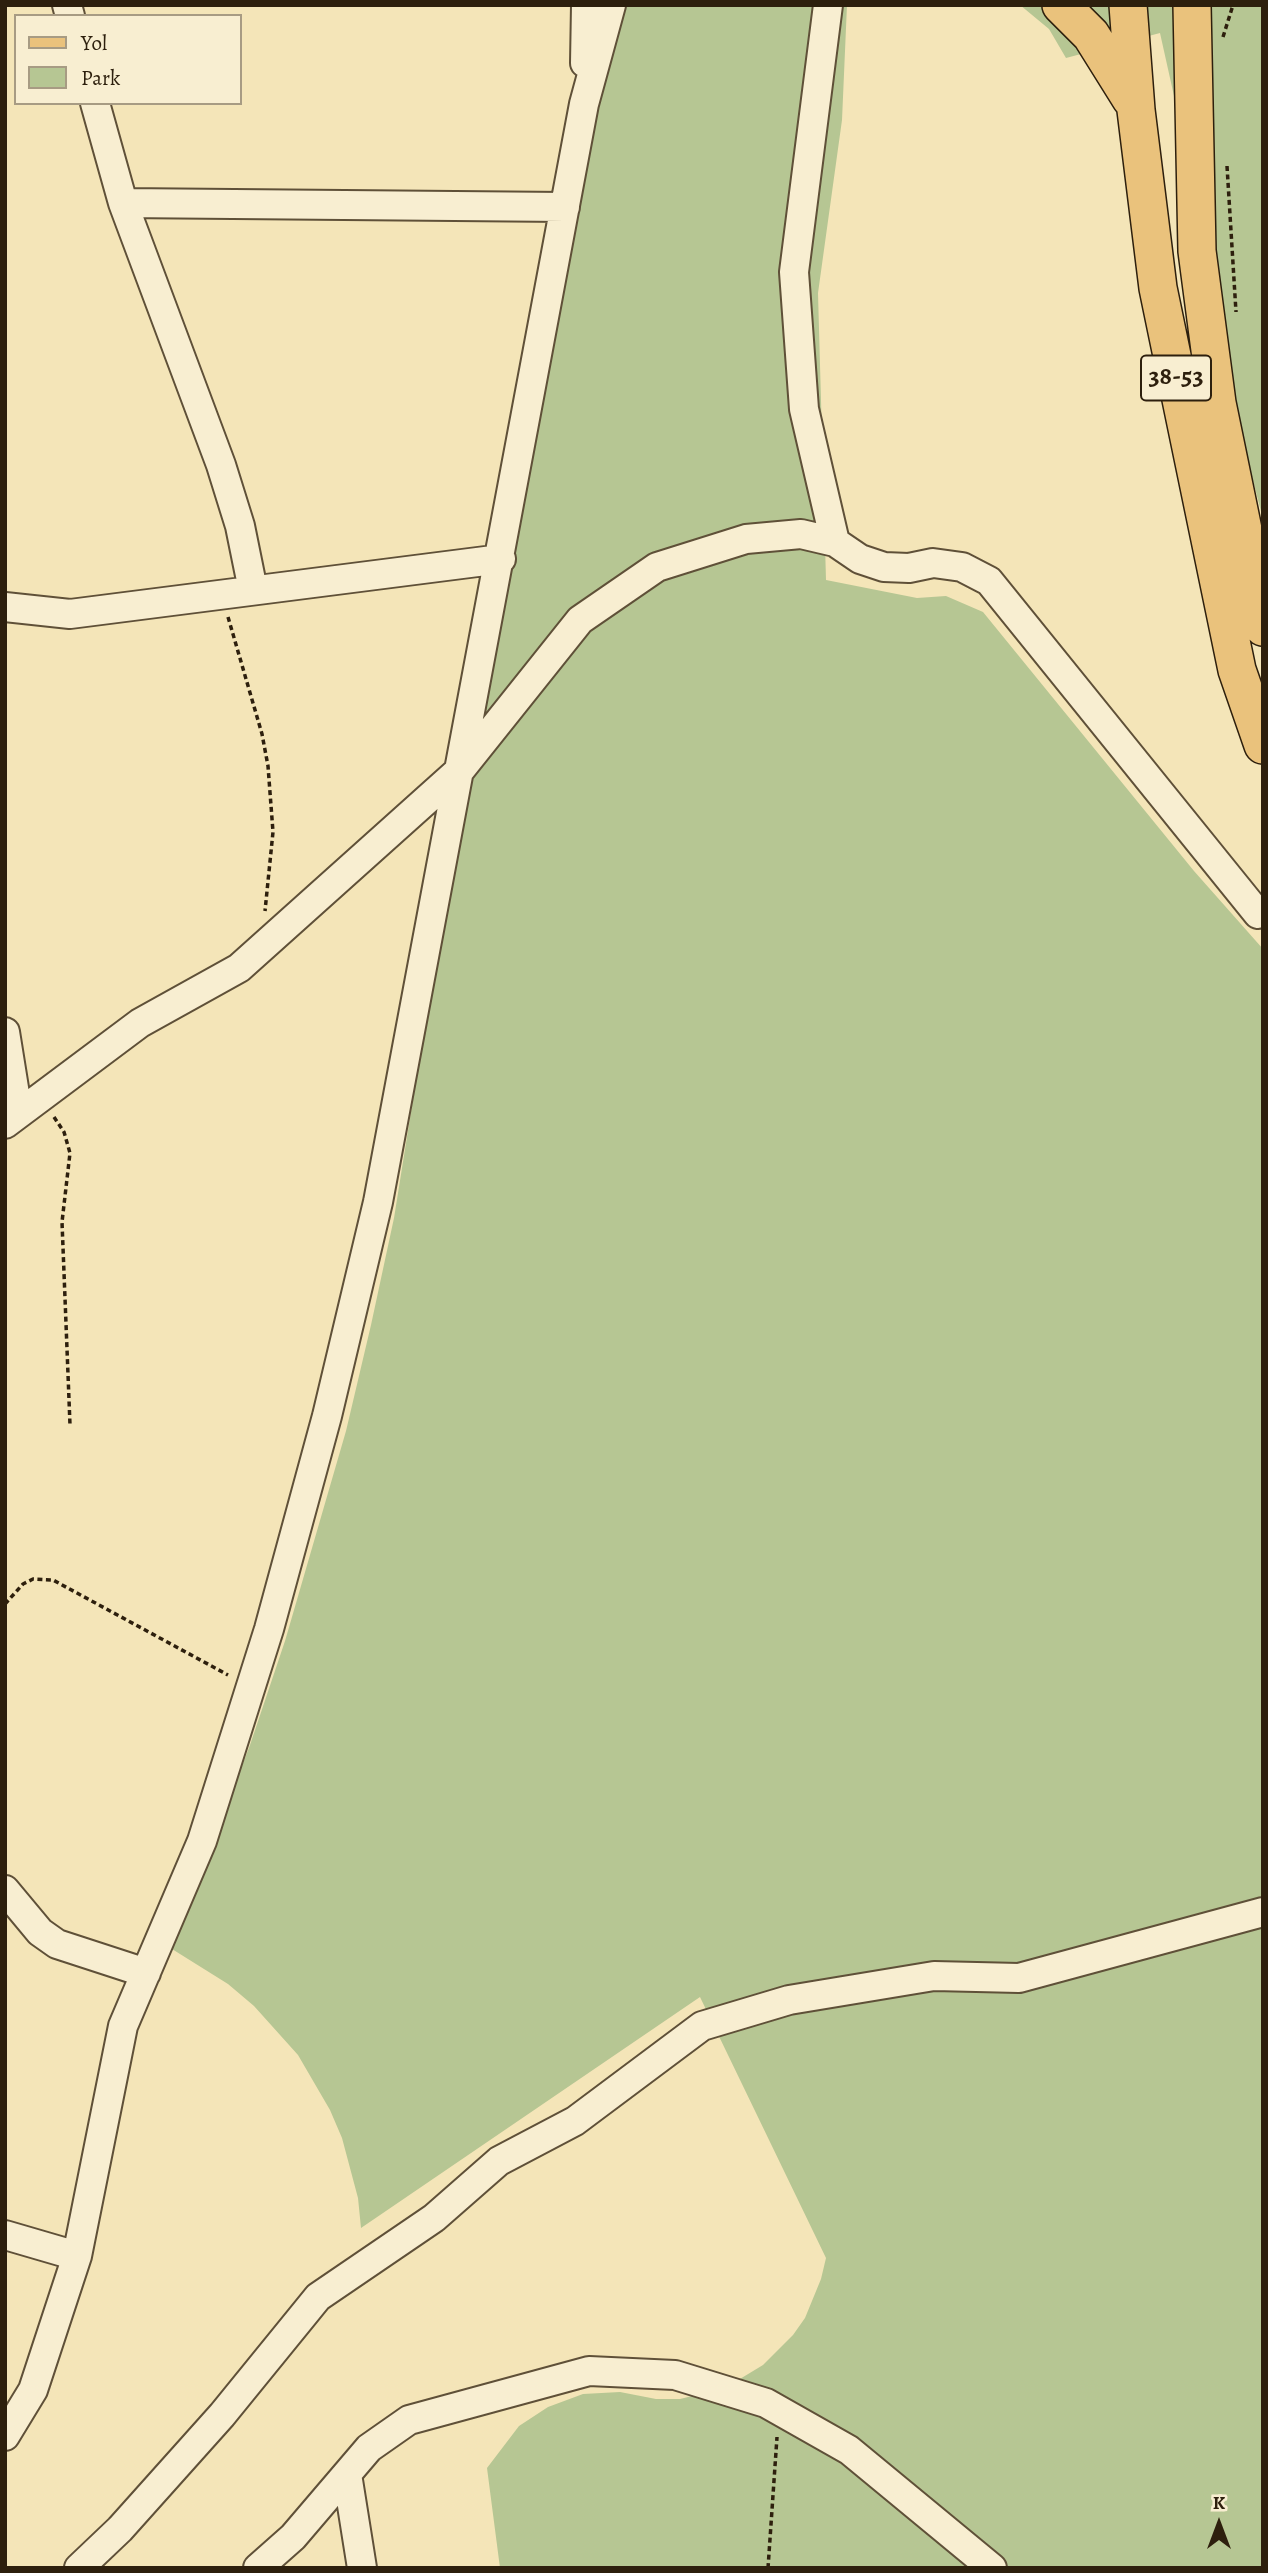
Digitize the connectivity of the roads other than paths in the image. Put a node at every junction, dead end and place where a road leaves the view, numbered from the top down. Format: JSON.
{"nodes":[{"id":1,"x":586,"y":5,"type":"edge"},
{"id":2,"x":611,"y":5,"type":"edge"},
{"id":3,"x":828,"y":5,"type":"edge"},
{"id":4,"x":1061,"y":5,"type":"edge"},
{"id":5,"x":1128,"y":5,"type":"edge"},
{"id":6,"x":1192,"y":5,"type":"edge"},
{"id":7,"x":584,"y":104,"type":"junction"},
{"id":8,"x":95,"y":105,"type":"edge"},
{"id":9,"x":1136,"y":110,"type":"junction"},
{"id":10,"x":123,"y":203,"type":"junction"},
{"id":11,"x":565,"y":207,"type":"junction"},
{"id":12,"x":835,"y":542,"type":"junction"},
{"id":13,"x":501,"y":559,"type":"junction"},
{"id":14,"x":253,"y":590,"type":"junction"},
{"id":15,"x":5,"y":607,"type":"edge"},
{"id":16,"x":1263,"y":627,"type":"edge"},
{"id":17,"x":1263,"y":745,"type":"edge"},
{"id":18,"x":461,"y":769,"type":"junction"},
{"id":19,"x":1258,"y":914,"type":"dead end"},
{"id":20,"x":5,"y":1032,"type":"edge"},
{"id":21,"x":20,"y":1112,"type":"edge"},
{"id":22,"x":5,"y":1890,"type":"edge"},
{"id":23,"x":1263,"y":1912,"type":"edge"},
{"id":24,"x":146,"y":1972,"type":"junction"},
{"id":25,"x":5,"y":2235,"type":"edge"},
{"id":26,"x":77,"y":2256,"type":"junction"},
{"id":27,"x":5,"y":2436,"type":"edge"},
{"id":28,"x":347,"y":2474,"type":"junction"},
{"id":29,"x":79,"y":2568,"type":"edge"},
{"id":30,"x":258,"y":2568,"type":"edge"},
{"id":31,"x":362,"y":2568,"type":"edge"},
{"id":32,"x":992,"y":2568,"type":"edge"}],
"edges":[{"from":1,"to":7,"type":"street"},
{"from":2,"to":7,"type":"street"},
{"from":3,"to":12,"type":"street"},
{"from":4,"to":9,"type":"main road"},
{"from":5,"to":9,"type":"main road","number":"38-53"},
{"from":6,"to":16,"type":"main road","number":"38-53"},
{"from":7,"to":11,"type":"street"},
{"from":8,"to":10,"type":"street"},
{"from":9,"to":17,"type":"main road","number":"38-53"},
{"from":10,"to":11,"type":"street"},
{"from":10,"to":14,"type":"street"},
{"from":11,"to":13,"type":"street"},
{"from":12,"to":18,"type":"street"},
{"from":12,"to":19,"type":"street"},
{"from":13,"to":14,"type":"street"},
{"from":13,"to":18,"type":"street"},
{"from":14,"to":15,"type":"street"},
{"from":18,"to":21,"type":"street"},
{"from":18,"to":24,"type":"street"},
{"from":20,"to":21,"type":"street"},
{"from":22,"to":24,"type":"street"},
{"from":23,"to":29,"type":"street"},
{"from":24,"to":26,"type":"street"},
{"from":25,"to":26,"type":"street"},
{"from":26,"to":27,"type":"street"},
{"from":28,"to":30,"type":"street"},
{"from":28,"to":31,"type":"street"},
{"from":28,"to":32,"type":"street"}]}
